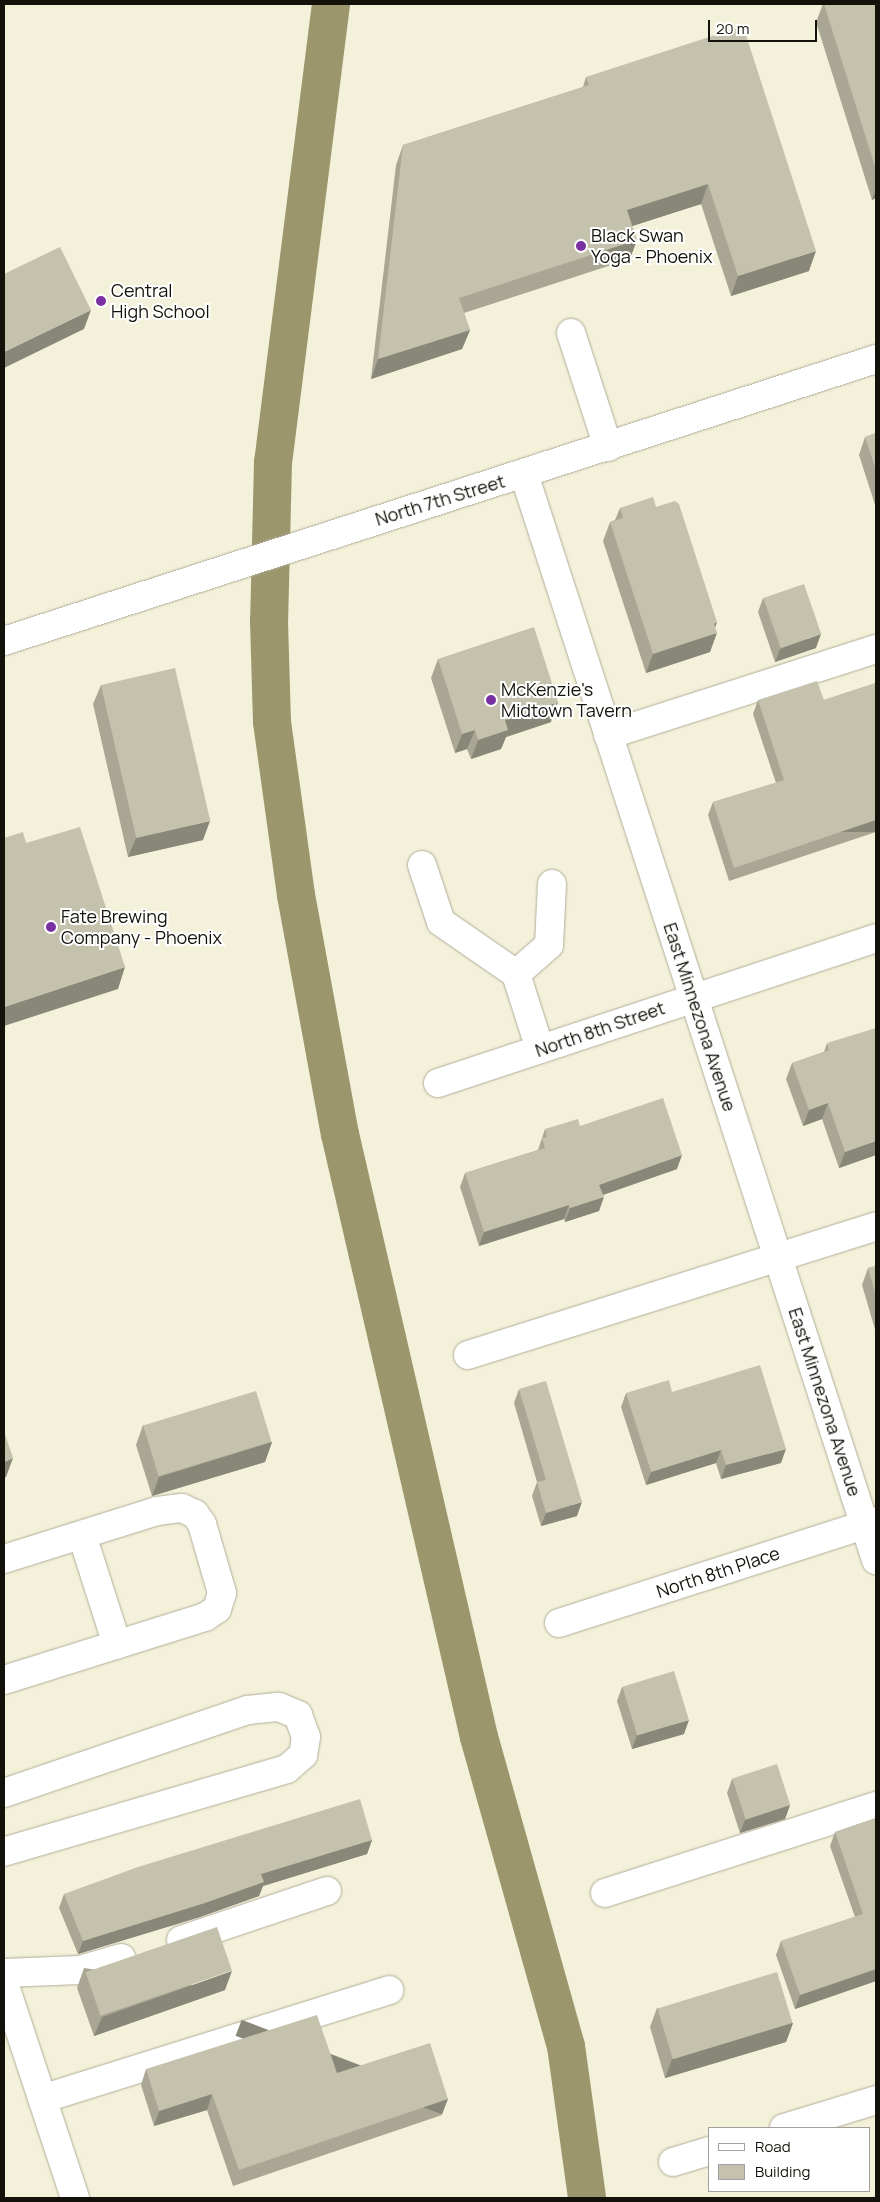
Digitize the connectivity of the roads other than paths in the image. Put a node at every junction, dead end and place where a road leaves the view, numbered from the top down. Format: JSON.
{"nodes":[{"id":1,"x":571,"y":333,"type":"dead end"},
{"id":2,"x":876,"y":359,"type":"edge"},
{"id":3,"x":608,"y":447,"type":"junction"},
{"id":4,"x":524,"y":474,"type":"junction"},
{"id":5,"x":4,"y":641,"type":"edge"},
{"id":6,"x":876,"y":649,"type":"edge"},
{"id":7,"x":608,"y":735,"type":"junction"},
{"id":8,"x":422,"y":865,"type":"dead end"},
{"id":9,"x":552,"y":884,"type":"dead end"},
{"id":10,"x":876,"y":938,"type":"edge"},
{"id":11,"x":516,"y":974,"type":"junction"},
{"id":12,"x":693,"y":997,"type":"junction"},
{"id":13,"x":540,"y":1049,"type":"junction"},
{"id":14,"x":438,"y":1083,"type":"dead end"},
{"id":15,"x":876,"y":1226,"type":"edge"},
{"id":16,"x":778,"y":1258,"type":"junction"},
{"id":17,"x":468,"y":1355,"type":"dead end"},
{"id":18,"x":870,"y":1523,"type":"edge"},
{"id":19,"x":82,"y":1535,"type":"junction"},
{"id":20,"x":4,"y":1559,"type":"edge"},
{"id":21,"x":876,"y":1560,"type":"edge"},
{"id":22,"x":559,"y":1623,"type":"dead end"},
{"id":23,"x":117,"y":1645,"type":"junction"},
{"id":24,"x":4,"y":1680,"type":"edge"},
{"id":25,"x":4,"y":1794,"type":"edge"},
{"id":26,"x":876,"y":1806,"type":"edge"},
{"id":27,"x":4,"y":1852,"type":"edge"},
{"id":28,"x":328,"y":1891,"type":"dead end"},
{"id":29,"x":604,"y":1893,"type":"dead end"},
{"id":30,"x":4,"y":1973,"type":"edge"},
{"id":31,"x":4,"y":1983,"type":"edge"},
{"id":32,"x":389,"y":1990,"type":"dead end"},
{"id":33,"x":42,"y":2100,"type":"junction"},
{"id":34,"x":876,"y":2100,"type":"edge"},
{"id":35,"x":787,"y":2127,"type":"edge"},
{"id":36,"x":708,"y":2151,"type":"edge"},
{"id":37,"x":673,"y":2162,"type":"dead end"},
{"id":38,"x":75,"y":2198,"type":"edge"}],
"edges":[{"from":1,"to":3,"type":"street"},
{"from":2,"to":3,"type":"street","name":"North 7th Street"},
{"from":3,"to":4,"type":"street","name":"North 7th Street"},
{"from":4,"to":5,"type":"street","name":"North 7th Street"},
{"from":4,"to":7,"type":"street","name":"East Minnezona Avenue"},
{"from":6,"to":7,"type":"street"},
{"from":7,"to":12,"type":"street","name":"East Minnezona Avenue"},
{"from":8,"to":11,"type":"street"},
{"from":9,"to":11,"type":"street"},
{"from":10,"to":12,"type":"street","name":"North 8th Street"},
{"from":11,"to":13,"type":"street"},
{"from":12,"to":13,"type":"street","name":"North 8th Street"},
{"from":12,"to":16,"type":"street","name":"East Minnezona Avenue"},
{"from":13,"to":14,"type":"street","name":"North 8th Street"},
{"from":15,"to":16,"type":"street"},
{"from":16,"to":17,"type":"street"},
{"from":16,"to":18,"type":"street","name":"East Minnezona Avenue"},
{"from":18,"to":21,"type":"street","name":"East Minnezona Avenue"},
{"from":18,"to":22,"type":"street","name":"North 8th Place"},
{"from":19,"to":20,"type":"street"},
{"from":19,"to":23,"type":"street"},
{"from":19,"to":23,"type":"street"},
{"from":23,"to":24,"type":"street"},
{"from":25,"to":27,"type":"street"},
{"from":26,"to":29,"type":"street"},
{"from":28,"to":30,"type":"street"},
{"from":31,"to":33,"type":"street"},
{"from":32,"to":33,"type":"street"},
{"from":33,"to":38,"type":"street"},
{"from":34,"to":35,"type":"street"},
{"from":36,"to":37,"type":"street"}]}
